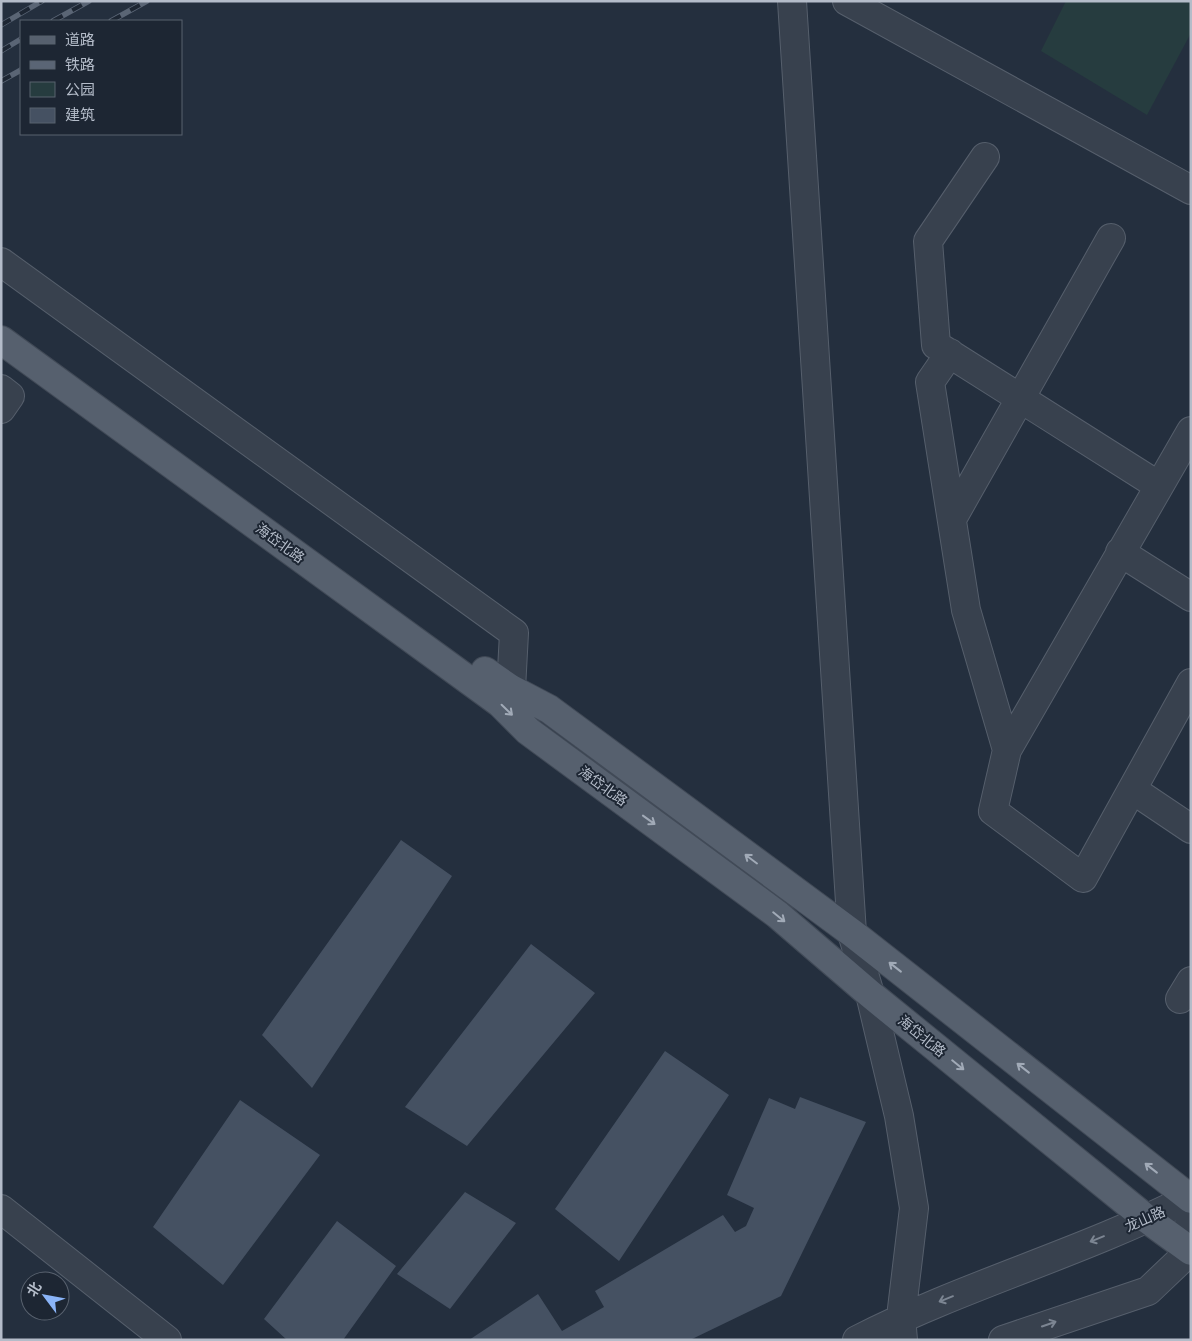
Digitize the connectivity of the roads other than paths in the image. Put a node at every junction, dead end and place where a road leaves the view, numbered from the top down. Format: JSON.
{"nodes":[{"id":1,"x":792,"y":1,"type":"edge"},
{"id":2,"x":847,"y":1,"type":"edge"},
{"id":3,"x":986,"y":157,"type":"dead end"},
{"id":4,"x":1191,"y":190,"type":"edge"},
{"id":5,"x":1111,"y":238,"type":"dead end"},
{"id":6,"x":1,"y":262,"type":"edge"},
{"id":7,"x":1,"y":323,"type":"edge"},
{"id":8,"x":1,"y":340,"type":"edge"},
{"id":9,"x":950,"y":353,"type":"junction"},
{"id":10,"x":1,"y":389,"type":"edge"},
{"id":11,"x":1020,"y":398,"type":"junction"},
{"id":12,"x":1,"y":410,"type":"edge"},
{"id":13,"x":1191,"y":430,"type":"edge"},
{"id":14,"x":1159,"y":486,"type":"junction"},
{"id":15,"x":952,"y":519,"type":"junction"},
{"id":16,"x":1120,"y":552,"type":"junction"},
{"id":17,"x":1191,"y":598,"type":"edge"},
{"id":18,"x":1191,"y":683,"type":"edge"},
{"id":19,"x":511,"y":689,"type":"junction"},
{"id":20,"x":1007,"y":750,"type":"junction"},
{"id":21,"x":1133,"y":790,"type":"junction"},
{"id":22,"x":1191,"y":829,"type":"edge"},
{"id":23,"x":852,"y":933,"type":"junction"},
{"id":24,"x":870,"y":994,"type":"junction"},
{"id":25,"x":1190,"y":1197,"type":"edge"},
{"id":26,"x":1,"y":1209,"type":"edge"},
{"id":27,"x":1147,"y":1219,"type":"junction"},
{"id":28,"x":1191,"y":1251,"type":"edge"},
{"id":29,"x":902,"y":1329,"type":"edge"},
{"id":30,"x":166,"y":1340,"type":"edge"},
{"id":31,"x":856,"y":1340,"type":"edge"},
{"id":32,"x":1003,"y":1340,"type":"edge"}],
"edges":[{"from":1,"to":23,"type":"street"},
{"from":2,"to":4,"type":"street"},
{"from":3,"to":9,"type":"street"},
{"from":5,"to":11,"type":"street"},
{"from":6,"to":19,"type":"street"},
{"from":7,"to":19,"type":"main road","name":"海岱北路"},
{"from":8,"to":24,"type":"main road","name":"海岱北路","one_way":true},
{"from":9,"to":11,"type":"street"},
{"from":9,"to":15,"type":"street"},
{"from":10,"to":12,"type":"street"},
{"from":11,"to":14,"type":"street"},
{"from":11,"to":15,"type":"street"},
{"from":13,"to":14,"type":"street"},
{"from":14,"to":16,"type":"street"},
{"from":15,"to":20,"type":"street"},
{"from":16,"to":17,"type":"street"},
{"from":16,"to":20,"type":"street"},
{"from":18,"to":21,"type":"street"},
{"from":23,"to":19,"type":"main road","name":"海岱北路","one_way":true},
{"from":20,"to":21,"type":"street"},
{"from":21,"to":22,"type":"street"},
{"from":23,"to":24,"type":"street"},
{"from":25,"to":23,"type":"main road","name":"海岱北路","one_way":true},
{"from":24,"to":27,"type":"main road","name":"海岱北路","one_way":true},
{"from":24,"to":29,"type":"street"},
{"from":25,"to":27,"type":"street","name":"龙山路"},
{"from":25,"to":28,"type":"street"},
{"from":26,"to":30,"type":"street"},
{"from":27,"to":28,"type":"main road","name":"海岱北路"},
{"from":27,"to":29,"type":"street","name":"龙山路","one_way":true},
{"from":32,"to":28,"type":"street","one_way":true},
{"from":29,"to":31,"type":"street","name":"龙山路"}]}
